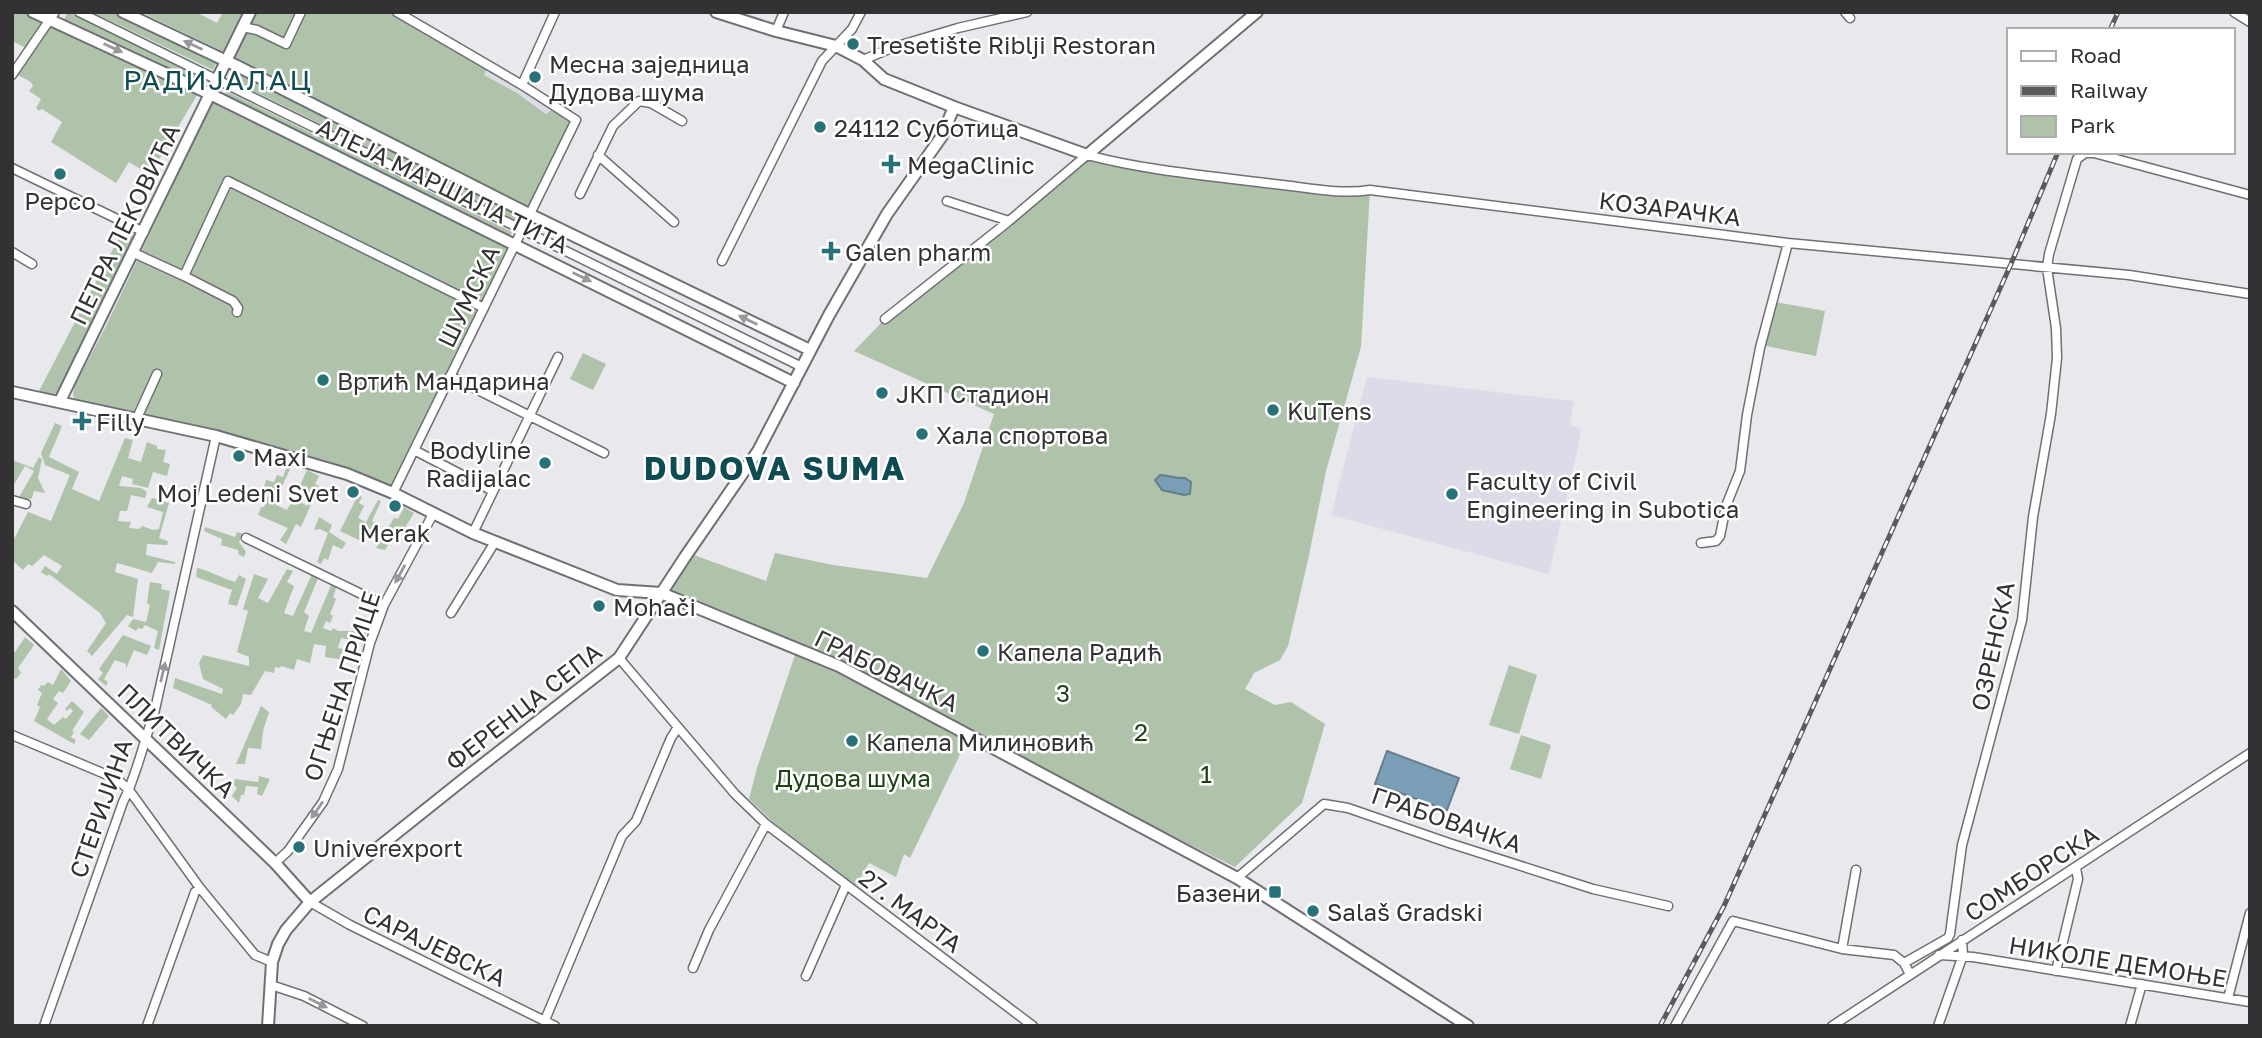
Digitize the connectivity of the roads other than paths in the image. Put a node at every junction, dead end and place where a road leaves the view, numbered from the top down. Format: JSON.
{"nodes":[{"id":1,"x":33,"y":12,"type":"edge"},
{"id":2,"x":79,"y":12,"type":"edge"},
{"id":3,"x":123,"y":12,"type":"edge"},
{"id":4,"x":250,"y":12,"type":"edge"},
{"id":5,"x":301,"y":12,"type":"edge"},
{"id":6,"x":397,"y":12,"type":"edge"},
{"id":7,"x":555,"y":12,"type":"edge"},
{"id":8,"x":716,"y":12,"type":"edge"},
{"id":9,"x":784,"y":12,"type":"edge"},
{"id":10,"x":861,"y":12,"type":"edge"},
{"id":11,"x":1027,"y":12,"type":"edge"},
{"id":12,"x":1257,"y":12,"type":"edge"},
{"id":13,"x":2234,"y":12,"type":"edge"},
{"id":14,"x":53,"y":16,"type":"edge"},
{"id":15,"x":2250,"y":22,"type":"edge"},
{"id":16,"x":243,"y":27,"type":"junction"},
{"id":17,"x":776,"y":31,"type":"junction"},
{"id":18,"x":836,"y":46,"type":"junction"},
{"id":19,"x":863,"y":60,"type":"junction"},
{"id":20,"x":226,"y":61,"type":"junction"},
{"id":21,"x":12,"y":75,"type":"edge"},
{"id":22,"x":218,"y":79,"type":"junction"},
{"id":23,"x":522,"y":85,"type":"junction"},
{"id":24,"x":210,"y":94,"type":"junction"},
{"id":25,"x":954,"y":107,"type":"junction"},
{"id":26,"x":682,"y":121,"type":"dead end"},
{"id":27,"x":2084,"y":154,"type":"edge"},
{"id":28,"x":2098,"y":154,"type":"edge"},
{"id":29,"x":598,"y":155,"type":"junction"},
{"id":30,"x":1087,"y":155,"type":"junction"},
{"id":31,"x":12,"y":168,"type":"edge"},
{"id":32,"x":580,"y":194,"type":"dead end"},
{"id":33,"x":2250,"y":195,"type":"edge"},
{"id":34,"x":947,"y":201,"type":"dead end"},
{"id":35,"x":531,"y":215,"type":"junction"},
{"id":36,"x":1009,"y":221,"type":"junction"},
{"id":37,"x":674,"y":222,"type":"dead end"},
{"id":38,"x":523,"y":231,"type":"junction"},
{"id":39,"x":144,"y":232,"type":"junction"},
{"id":40,"x":1788,"y":243,"type":"junction"},
{"id":41,"x":515,"y":244,"type":"junction"},
{"id":42,"x":12,"y":252,"type":"edge"},
{"id":43,"x":134,"y":253,"type":"junction"},
{"id":44,"x":722,"y":261,"type":"dead end"},
{"id":45,"x":32,"y":264,"type":"dead end"},
{"id":46,"x":2047,"y":268,"type":"junction"},
{"id":47,"x":184,"y":275,"type":"junction"},
{"id":48,"x":2250,"y":293,"type":"edge"},
{"id":49,"x":484,"y":308,"type":"junction"},
{"id":50,"x":237,"y":312,"type":"dead end"},
{"id":51,"x":885,"y":319,"type":"dead end"},
{"id":52,"x":810,"y":350,"type":"junction"},
{"id":53,"x":558,"y":357,"type":"dead end"},
{"id":54,"x":802,"y":367,"type":"junction"},
{"id":55,"x":158,"y":374,"type":"dead end"},
{"id":56,"x":450,"y":376,"type":"junction"},
{"id":57,"x":794,"y":383,"type":"junction"},
{"id":58,"x":12,"y":392,"type":"edge"},
{"id":59,"x":60,"y":401,"type":"junction"},
{"id":60,"x":530,"y":415,"type":"junction"},
{"id":61,"x":137,"y":418,"type":"junction"},
{"id":62,"x":216,"y":436,"type":"junction"},
{"id":63,"x":414,"y":450,"type":"junction"},
{"id":64,"x":604,"y":453,"type":"dead end"},
{"id":65,"x":493,"y":491,"type":"junction"},
{"id":66,"x":393,"y":493,"type":"junction"},
{"id":67,"x":12,"y":500,"type":"edge"},
{"id":68,"x":26,"y":504,"type":"dead end"},
{"id":69,"x":433,"y":514,"type":"junction"},
{"id":70,"x":473,"y":533,"type":"junction"},
{"id":71,"x":246,"y":538,"type":"dead end"},
{"id":72,"x":495,"y":542,"type":"junction"},
{"id":73,"x":1701,"y":543,"type":"dead end"},
{"id":74,"x":661,"y":593,"type":"junction"},
{"id":75,"x":384,"y":604,"type":"junction"},
{"id":76,"x":12,"y":611,"type":"edge"},
{"id":77,"x":451,"y":613,"type":"dead end"},
{"id":78,"x":619,"y":658,"type":"junction"},
{"id":79,"x":678,"y":727,"type":"junction"},
{"id":80,"x":12,"y":735,"type":"edge"},
{"id":81,"x":145,"y":738,"type":"junction"},
{"id":82,"x":2250,"y":753,"type":"edge"},
{"id":83,"x":129,"y":790,"type":"junction"},
{"id":84,"x":766,"y":824,"type":"junction"},
{"id":85,"x":275,"y":863,"type":"junction"},
{"id":86,"x":2076,"y":868,"type":"junction"},
{"id":87,"x":1856,"y":870,"type":"dead end"},
{"id":88,"x":1237,"y":878,"type":"junction"},
{"id":89,"x":846,"y":885,"type":"junction"},
{"id":90,"x":200,"y":888,"type":"junction"},
{"id":91,"x":310,"y":902,"type":"junction"},
{"id":92,"x":1668,"y":906,"type":"dead end"},
{"id":93,"x":2250,"y":913,"type":"edge"},
{"id":94,"x":1962,"y":940,"type":"junction"},
{"id":95,"x":1842,"y":949,"type":"junction"},
{"id":96,"x":1939,"y":955,"type":"junction"},
{"id":97,"x":1963,"y":956,"type":"junction"},
{"id":98,"x":272,"y":962,"type":"junction"},
{"id":99,"x":1904,"y":963,"type":"junction"},
{"id":100,"x":693,"y":968,"type":"dead end"},
{"id":101,"x":2056,"y":971,"type":"junction"},
{"id":102,"x":1910,"y":974,"type":"junction"},
{"id":103,"x":806,"y":976,"type":"dead end"},
{"id":104,"x":2142,"y":984,"type":"junction"},
{"id":105,"x":271,"y":985,"type":"junction"},
{"id":106,"x":2228,"y":998,"type":"junction"},
{"id":107,"x":2250,"y":1002,"type":"edge"},
{"id":108,"x":545,"y":1020,"type":"junction"},
{"id":109,"x":44,"y":1026,"type":"edge"},
{"id":110,"x":147,"y":1026,"type":"edge"},
{"id":111,"x":268,"y":1026,"type":"edge"},
{"id":112,"x":363,"y":1026,"type":"edge"},
{"id":113,"x":555,"y":1026,"type":"edge"},
{"id":114,"x":1033,"y":1026,"type":"edge"},
{"id":115,"x":1468,"y":1026,"type":"edge"},
{"id":116,"x":1675,"y":1026,"type":"edge"},
{"id":117,"x":1832,"y":1026,"type":"edge"},
{"id":118,"x":1938,"y":1026,"type":"edge"},
{"id":119,"x":2130,"y":1026,"type":"edge"}],
"edges":[{"from":1,"to":14,"type":"street","name":"АЛЕЈА МАРШАЛА ТИТА"},
{"from":2,"to":22,"type":"street","name":"АЛЕЈА МАРШАЛА ТИТА"},
{"from":20,"to":3,"type":"street","name":"АЛЕЈА МАРШАЛА ТИТА","one_way":true},
{"from":4,"to":16,"type":"street","name":"ПЕТРА ЛЕКОВИЋА"},
{"from":5,"to":16,"type":"street"},
{"from":6,"to":23,"type":"street"},
{"from":7,"to":23,"type":"street"},
{"from":8,"to":17,"type":"street"},
{"from":9,"to":17,"type":"street"},
{"from":10,"to":18,"type":"street"},
{"from":11,"to":19,"type":"street"},
{"from":12,"to":30,"type":"street"},
{"from":13,"to":15,"type":"street"},
{"from":14,"to":21,"type":"street"},
{"from":14,"to":24,"type":"street","name":"АЛЕЈА МАРШАЛА ТИТА","one_way":true},
{"from":16,"to":20,"type":"street","name":"ПЕТРА ЛЕКОВИЋА"},
{"from":17,"to":18,"type":"street"},
{"from":18,"to":19,"type":"street"},
{"from":18,"to":44,"type":"street"},
{"from":19,"to":25,"type":"street"},
{"from":20,"to":22,"type":"street","name":"ПЕТРА ЛЕКОВИЋА"},
{"from":20,"to":35,"type":"street","name":"АЛЕЈА МАРШАЛА ТИТА"},
{"from":22,"to":24,"type":"street","name":"ПЕТРА ЛЕКОВИЋА"},
{"from":22,"to":38,"type":"street","name":"АЛЕЈА МАРШАЛА ТИТА"},
{"from":23,"to":35,"type":"street","name":"ШУМСКА"},
{"from":24,"to":39,"type":"street","name":"ПЕТРА ЛЕКОВИЋА"},
{"from":24,"to":41,"type":"street","name":"АЛЕЈА МАРШАЛА ТИТА"},
{"from":25,"to":30,"type":"street"},
{"from":25,"to":52,"type":"street","name":"ФЕРЕНЦА СЕПА"},
{"from":26,"to":29,"type":"street"},
{"from":27,"to":46,"type":"street"},
{"from":28,"to":33,"type":"street"},
{"from":29,"to":32,"type":"street"},
{"from":29,"to":37,"type":"street"},
{"from":30,"to":36,"type":"street"},
{"from":30,"to":40,"type":"street","name":"КОЗАРАЧКА"},
{"from":31,"to":39,"type":"street"},
{"from":34,"to":36,"type":"street"},
{"from":35,"to":38,"type":"street","name":"ШУМСКА"},
{"from":52,"to":35,"type":"street","name":"АЛЕЈА МАРШАЛА ТИТА","one_way":true},
{"from":36,"to":51,"type":"street"},
{"from":38,"to":41,"type":"street","name":"ШУМСКА"},
{"from":38,"to":54,"type":"street","name":"АЛЕЈА МАРШАЛА ТИТА"},
{"from":39,"to":43,"type":"street","name":"ПЕТРА ЛЕКОВИЋА"},
{"from":40,"to":46,"type":"street","name":"КОЗАРАЧКА"},
{"from":40,"to":73,"type":"street"},
{"from":41,"to":49,"type":"street","name":"ШУМСКА"},
{"from":41,"to":57,"type":"street","name":"АЛЕЈА МАРШАЛА ТИТА","one_way":true},
{"from":42,"to":45,"type":"street"},
{"from":43,"to":47,"type":"street"},
{"from":43,"to":59,"type":"street","name":"ПЕТРА ЛЕКОВИЋА"},
{"from":46,"to":48,"type":"street","name":"КОЗАРАЧКА"},
{"from":46,"to":99,"type":"street","name":"ОЗРЕНСКА"},
{"from":47,"to":49,"type":"street"},
{"from":47,"to":50,"type":"street"},
{"from":49,"to":56,"type":"street","name":"ШУМСКА"},
{"from":52,"to":54,"type":"street","name":"ФЕРЕНЦА СЕПА"},
{"from":53,"to":60,"type":"street"},
{"from":54,"to":57,"type":"street","name":"ФЕРЕНЦА СЕПА"},
{"from":55,"to":61,"type":"street"},
{"from":56,"to":60,"type":"street","name":"ШУМСКА"},
{"from":56,"to":63,"type":"street","name":"ШУМСКА"},
{"from":57,"to":74,"type":"street","name":"ФЕРЕНЦА СЕПА"},
{"from":58,"to":59,"type":"street","name":"ГРАБОВАЧКА"},
{"from":59,"to":61,"type":"street","name":"ГРАБОВАЧКА"},
{"from":60,"to":64,"type":"street","name":"ШУМСКА"},
{"from":60,"to":65,"type":"street"},
{"from":61,"to":62,"type":"street","name":"ГРАБОВАЧКА"},
{"from":62,"to":66,"type":"street","name":"ГРАБОВАЧКА"},
{"from":81,"to":62,"type":"street","name":"СТЕРИЈИНА","one_way":true},
{"from":63,"to":65,"type":"street"},
{"from":63,"to":66,"type":"street","name":"ШУМСКА"},
{"from":65,"to":70,"type":"street"},
{"from":66,"to":69,"type":"street","name":"ГРАБОВАЧКА"},
{"from":67,"to":68,"type":"street"},
{"from":69,"to":70,"type":"street","name":"ГРАБОВАЧКА"},
{"from":69,"to":75,"type":"street","name":"ОГЊЕНА ПРИЦЕ","one_way":true},
{"from":70,"to":72,"type":"street","name":"ГРАБОВАЧКА"},
{"from":71,"to":75,"type":"street"},
{"from":72,"to":74,"type":"street","name":"ГРАБОВАЧКА"},
{"from":72,"to":77,"type":"street"},
{"from":74,"to":78,"type":"street","name":"ФЕРЕНЦА СЕПА"},
{"from":74,"to":88,"type":"street","name":"ГРАБОВАЧКА"},
{"from":75,"to":85,"type":"street","name":"ОГЊЕНА ПРИЦЕ","one_way":true},
{"from":76,"to":81,"type":"street","name":"ПЛИТВИЧКА"},
{"from":78,"to":79,"type":"street","name":"27. МАРТА"},
{"from":78,"to":91,"type":"street","name":"ФЕРЕНЦА СЕПА"},
{"from":79,"to":84,"type":"street","name":"27. МАРТА"},
{"from":79,"to":108,"type":"street"},
{"from":80,"to":83,"type":"street"},
{"from":81,"to":83,"type":"street","name":"СТЕРИЈИНА"},
{"from":81,"to":85,"type":"street","name":"ПЛИТВИЧКА"},
{"from":82,"to":86,"type":"street","name":"СОМБОРСКА"},
{"from":83,"to":90,"type":"street"},
{"from":83,"to":109,"type":"street","name":"СТЕРИЈИНА"},
{"from":84,"to":89,"type":"street","name":"27. МАРТА"},
{"from":84,"to":100,"type":"street"},
{"from":85,"to":91,"type":"street","name":"ПЛИТВИЧКА"},
{"from":86,"to":94,"type":"street","name":"СОМБОРСКА"},
{"from":86,"to":101,"type":"street"},
{"from":87,"to":95,"type":"street"},
{"from":88,"to":92,"type":"street","name":"ГРАБОВАЧКА"},
{"from":88,"to":115,"type":"street","name":"ГРАБОВАЧКА"},
{"from":89,"to":103,"type":"street"},
{"from":89,"to":114,"type":"street","name":"27. МАРТА"},
{"from":90,"to":98,"type":"street"},
{"from":90,"to":110,"type":"street"},
{"from":91,"to":98,"type":"street","name":"ФЕРЕНЦА СЕПА"},
{"from":91,"to":108,"type":"street","name":"САРАЈЕВСКА"},
{"from":93,"to":106,"type":"street"},
{"from":94,"to":96,"type":"street","name":"СОМБОРСКА"},
{"from":94,"to":97,"type":"street"},
{"from":95,"to":99,"type":"street"},
{"from":95,"to":116,"type":"street"},
{"from":96,"to":97,"type":"street","name":"НИКОЛЕ ДЕМОЊЕ"},
{"from":96,"to":102,"type":"street","name":"СОМБОРСКА"},
{"from":97,"to":101,"type":"street","name":"НИКОЛЕ ДЕМОЊЕ"},
{"from":97,"to":118,"type":"street"},
{"from":98,"to":105,"type":"street"},
{"from":99,"to":102,"type":"street"},
{"from":101,"to":104,"type":"street","name":"НИКОЛЕ ДЕМОЊЕ"},
{"from":102,"to":117,"type":"street","name":"СОМБОРСКА"},
{"from":104,"to":106,"type":"street","name":"НИКОЛЕ ДЕМОЊЕ"},
{"from":104,"to":119,"type":"street"},
{"from":105,"to":111,"type":"street"},
{"from":105,"to":112,"type":"street","one_way":true},
{"from":106,"to":107,"type":"street","name":"НИКОЛЕ ДЕМОЊЕ"},
{"from":108,"to":113,"type":"street","name":"САРАЈЕВСКА"}]}
